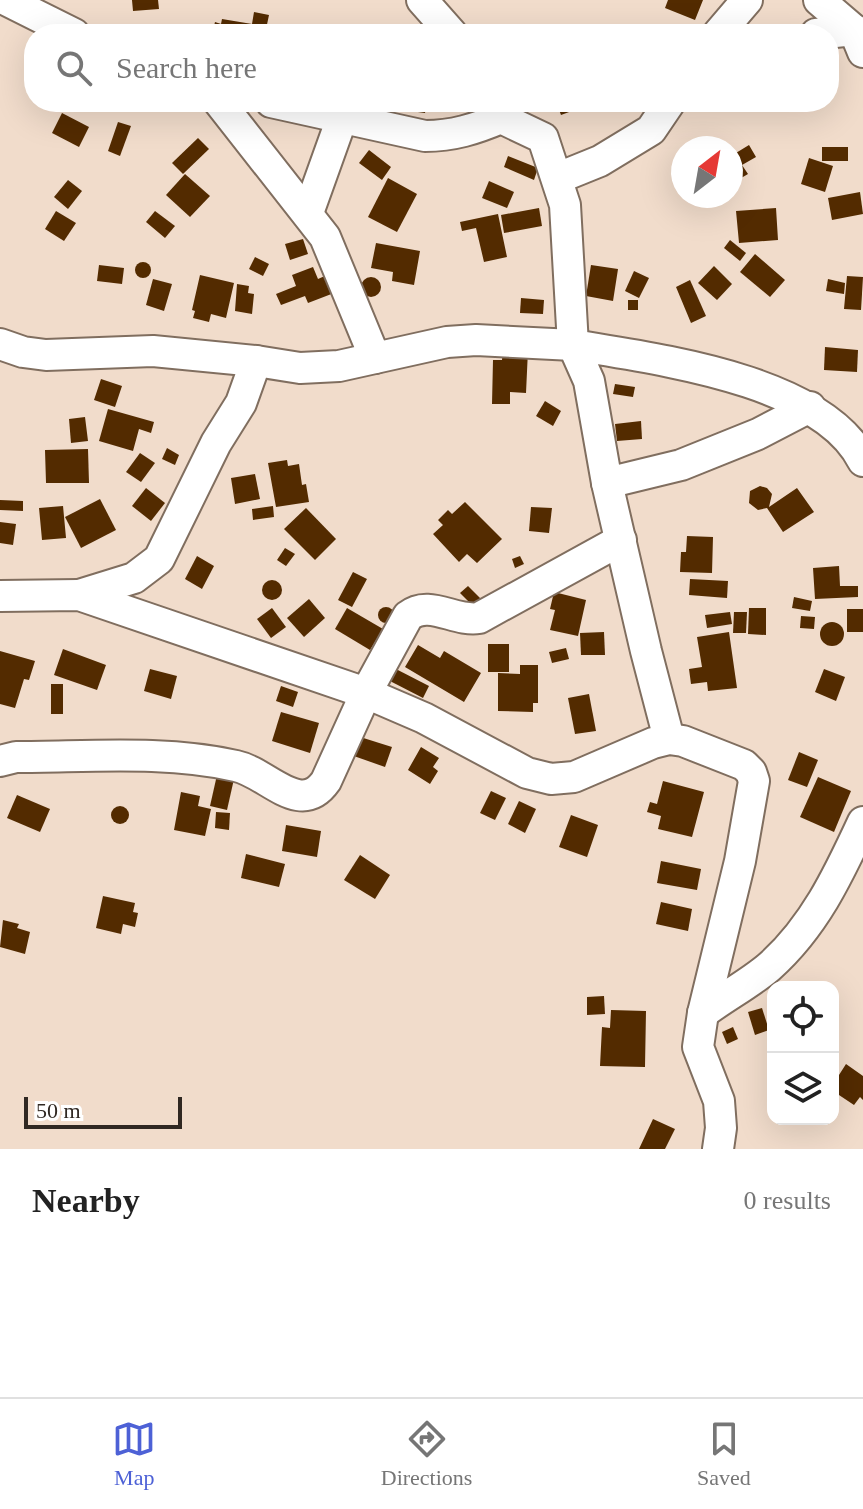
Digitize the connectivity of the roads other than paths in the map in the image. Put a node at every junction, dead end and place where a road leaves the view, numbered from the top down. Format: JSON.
{"nodes":[{"id":1,"x":6,"y":0,"type":"edge"},
{"id":2,"x":422,"y":0,"type":"edge"},
{"id":3,"x":747,"y":0,"type":"edge"},
{"id":4,"x":819,"y":0,"type":"edge"},
{"id":5,"x":54,"y":24,"type":"edge"},
{"id":6,"x":443,"y":24,"type":"edge"},
{"id":7,"x":727,"y":24,"type":"edge"},
{"id":8,"x":839,"y":37,"type":"edge"},
{"id":9,"x":860,"y":39,"type":"edge"},
{"id":10,"x":227,"y":112,"type":"edge"},
{"id":11,"x":315,"y":112,"type":"edge"},
{"id":12,"x":494,"y":112,"type":"edge"},
{"id":13,"x":499,"y":112,"type":"edge"},
{"id":14,"x":663,"y":112,"type":"edge"},
{"id":15,"x":342,"y":118,"type":"junction"},
{"id":16,"x":558,"y":178,"type":"junction"},
{"id":17,"x":308,"y":213,"type":"junction"},
{"id":18,"x":0,"y":344,"type":"edge"},
{"id":19,"x":573,"y":345,"type":"junction"},
{"id":20,"x":375,"y":358,"type":"junction"},
{"id":21,"x":256,"y":361,"type":"junction"},
{"id":22,"x":810,"y":407,"type":"junction"},
{"id":23,"x":863,"y":461,"type":"edge"},
{"id":24,"x":607,"y":483,"type":"junction"},
{"id":25,"x":621,"y":540,"type":"junction"},
{"id":26,"x":79,"y":595,"type":"junction"},
{"id":27,"x":0,"y":596,"type":"edge"},
{"id":28,"x":366,"y":693,"type":"junction"},
{"id":29,"x":669,"y":739,"type":"junction"},
{"id":30,"x":0,"y":761,"type":"edge"},
{"id":31,"x":863,"y":822,"type":"edge"},
{"id":32,"x":703,"y":1013,"type":"junction"},
{"id":33,"x":718,"y":1149,"type":"edge"}],
"edges":[{"from":1,"to":5,"type":"street"},
{"from":2,"to":6,"type":"street"},
{"from":3,"to":7,"type":"street"},
{"from":4,"to":9,"type":"street"},
{"from":8,"to":9,"type":"street"},
{"from":10,"to":17,"type":"street"},
{"from":11,"to":15,"type":"street"},
{"from":12,"to":15,"type":"street"},
{"from":13,"to":16,"type":"street"},
{"from":14,"to":16,"type":"street"},
{"from":15,"to":17,"type":"street"},
{"from":16,"to":19,"type":"street"},
{"from":17,"to":20,"type":"street"},
{"from":18,"to":21,"type":"street"},
{"from":19,"to":20,"type":"street"},
{"from":19,"to":22,"type":"street"},
{"from":19,"to":24,"type":"street"},
{"from":20,"to":21,"type":"street"},
{"from":21,"to":26,"type":"street"},
{"from":22,"to":23,"type":"street"},
{"from":22,"to":24,"type":"street"},
{"from":24,"to":25,"type":"street"},
{"from":25,"to":28,"type":"street"},
{"from":25,"to":29,"type":"street"},
{"from":26,"to":27,"type":"street"},
{"from":26,"to":28,"type":"street"},
{"from":28,"to":29,"type":"street"},
{"from":28,"to":30,"type":"street"},
{"from":29,"to":32,"type":"street"},
{"from":31,"to":32,"type":"street"},
{"from":32,"to":33,"type":"street"}]}
